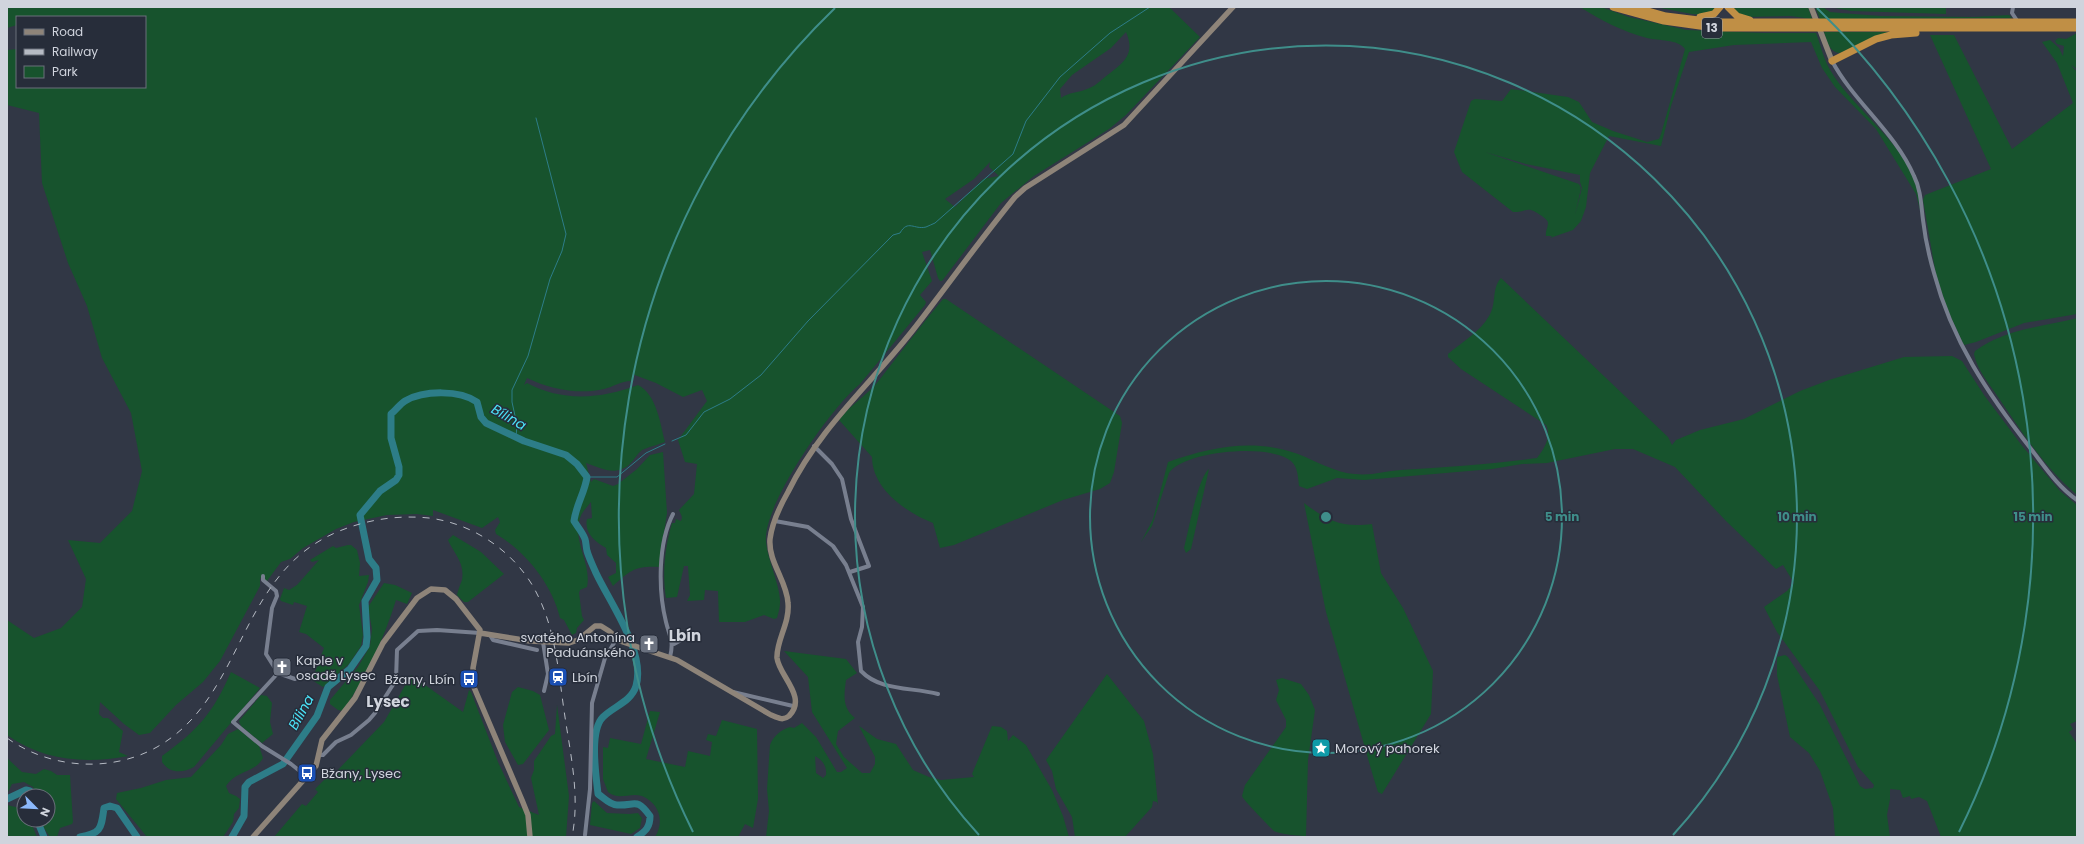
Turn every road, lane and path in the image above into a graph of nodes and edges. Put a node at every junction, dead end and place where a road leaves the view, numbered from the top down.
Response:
1 (1233, 7) edge
2 (1613, 7) edge
3 (1634, 7) edge
4 (1643, 7) edge
5 (1720, 7) edge
6 (1728, 7) edge
7 (1811, 7) edge
8 (2013, 7) edge
9 (2018, 22) junction
10 (2077, 22) edge
11 (1808, 23) junction
12 (2077, 28) edge
13 (1946, 29) junction
14 (1832, 61) junction
15 (814, 446) junction
16 (2077, 500) edge
17 (673, 514) dead end
18 (775, 521) junction
19 (850, 572) junction
20 (263, 576) dead end
21 (480, 633) junction
22 (694, 633) dead end
23 (490, 635) junction
24 (617, 638) junction
25 (542, 642) junction
26 (674, 644) junction
27 (537, 650) dead end
28 (670, 657) junction
29 (278, 672) junction
30 (295, 679) dead end
31 (544, 691) dead end
32 (731, 692) junction
33 (938, 694) dead end
34 (793, 706) junction
35 (320, 755) junction
36 (306, 776) junction
37 (585, 835) dead end
38 (253, 837) edge
39 (530, 837) edge

1 - 15 street
2 - 13 highway, 13
3 - 11 highway, 13
4 - 5 highway
6 - 11 highway
7 - 14 street
8 - 9 street
9 - 10 highway, 13
9 - 11 highway, 13
12 - 13 highway, 13
13 - 14 highway
14 - 16 street
15 - 18 street
15 - 19 street
17 - 26 street
18 - 19 street
18 - 34 street
19 - 33 street
20 - 29 street
21 - 23 street
21 - 35 street
21 - 35 street
21 - 39 street
22 - 26 street
23 - 25 street
23 - 27 street
24 - 25 street
24 - 28 street
24 - 37 street
25 - 31 street
26 - 28 street
28 - 32 street
29 - 30 street
29 - 36 street
32 - 34 street
32 - 34 street
35 - 36 street
36 - 38 street

